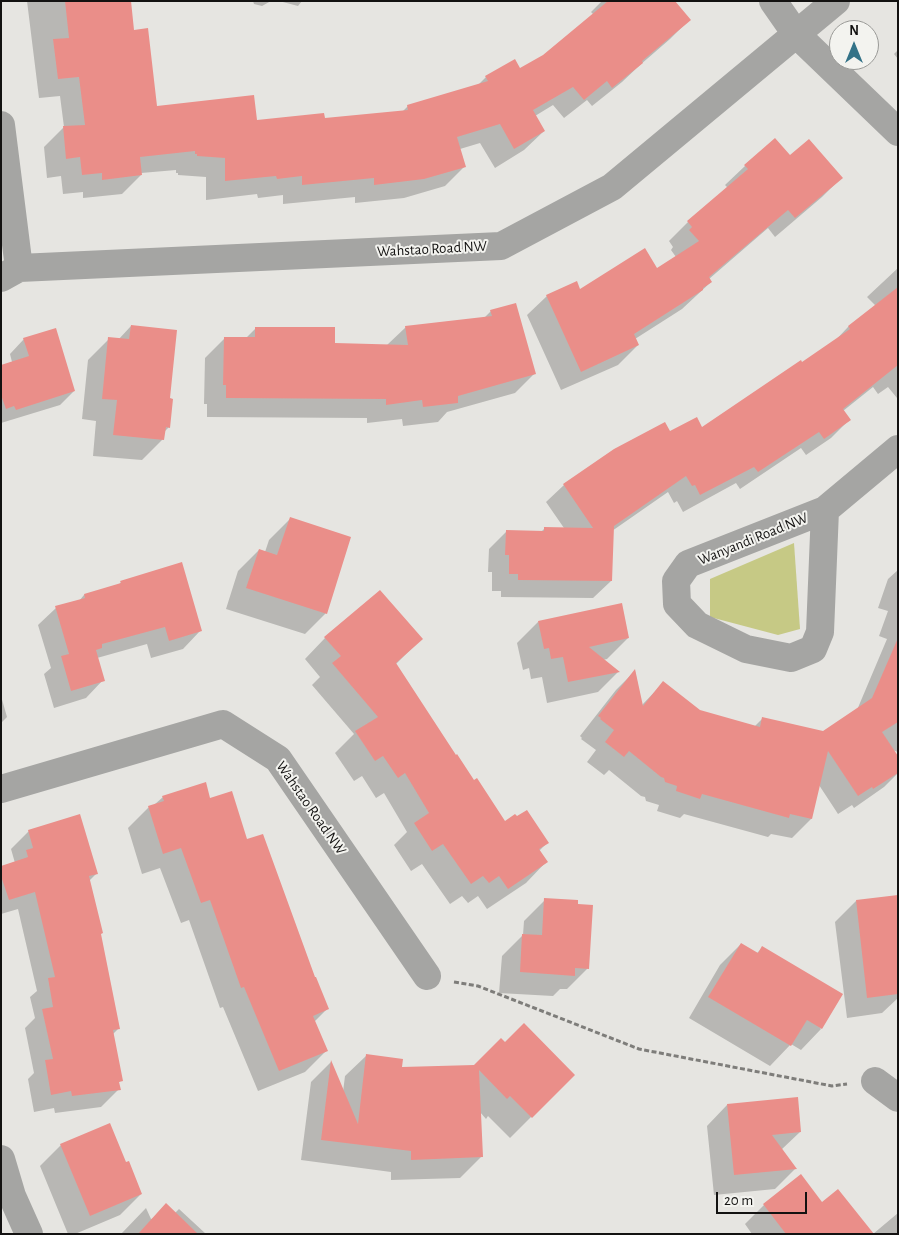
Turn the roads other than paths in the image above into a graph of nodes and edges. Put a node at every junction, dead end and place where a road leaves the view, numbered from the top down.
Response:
1 (773, 1) edge
2 (836, 1) edge
3 (796, 34) junction
4 (1, 125) edge
5 (898, 132) edge
6 (10, 273) edge
7 (898, 449) edge
8 (826, 510) junction
9 (1, 789) edge
10 (427, 976) road end
11 (875, 1080) road end
12 (898, 1098) edge
13 (1, 1159) edge
14 (7, 1198) edge
15 (30, 1234) edge

1 - 3 street
2 - 3 street, Wahstao Road NW
3 - 5 street
3 - 6 street, Wahstao Road NW
4 - 6 street
7 - 8 street, Wanyandi Road NW
8 - 8 street, Wanyandi Road NW
9 - 10 street, Wahstao Road NW
11 - 12 street
13 - 14 street
14 - 15 street

